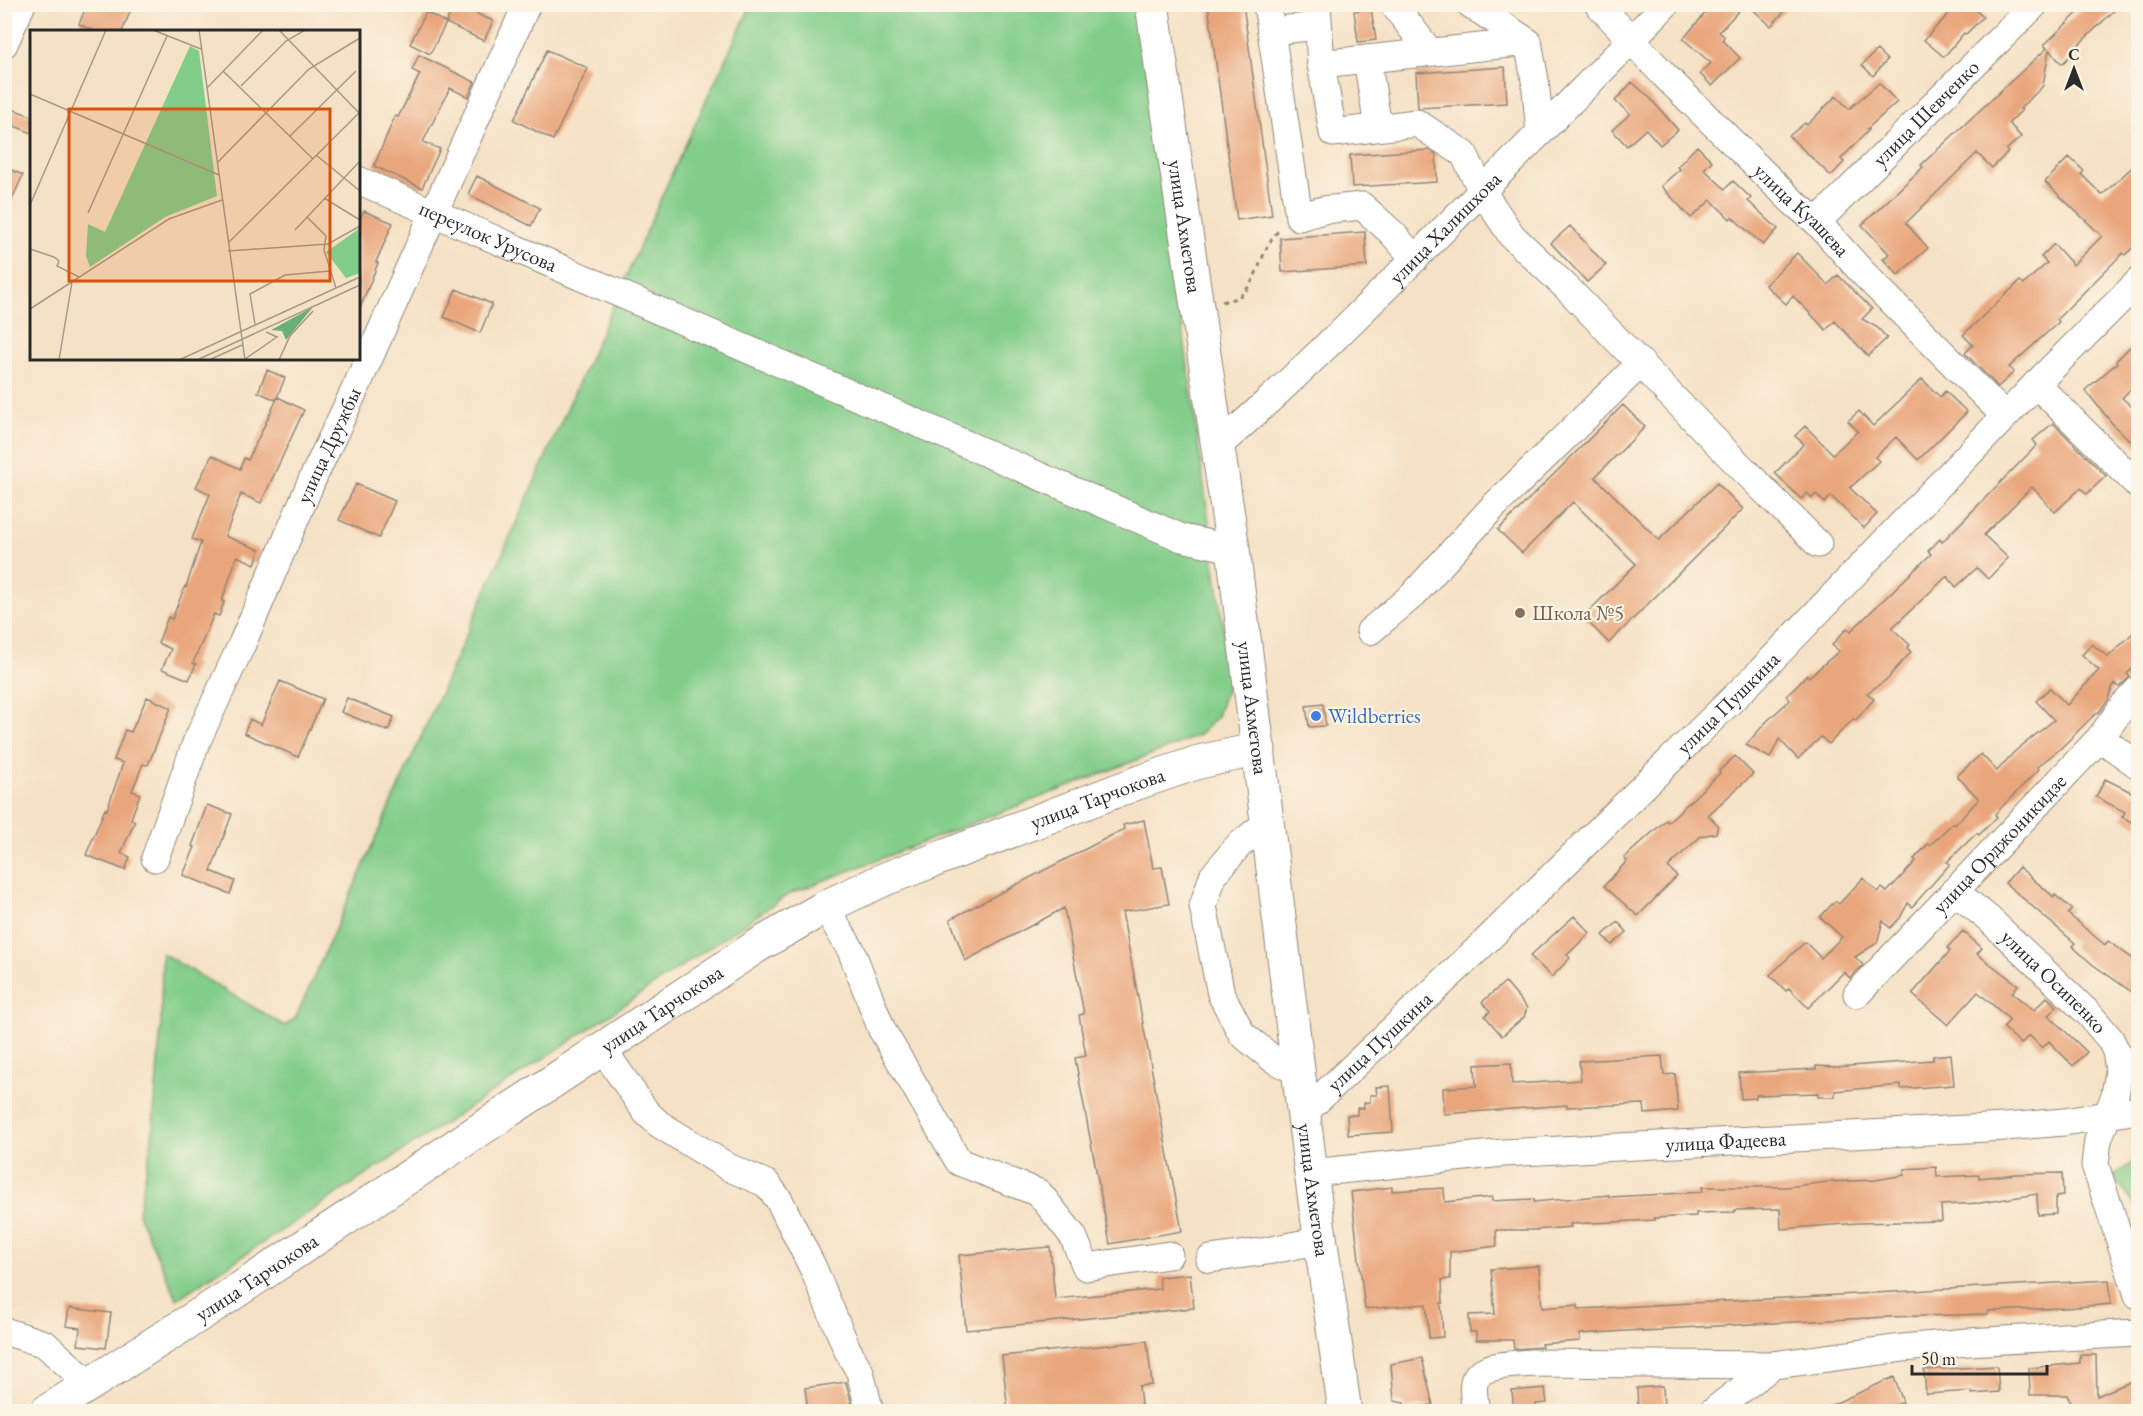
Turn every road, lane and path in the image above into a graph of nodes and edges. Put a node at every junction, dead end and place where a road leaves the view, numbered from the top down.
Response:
1 (527, 4) edge
2 (1152, 4) edge
3 (1267, 4) edge
4 (1393, 4) edge
5 (1470, 4) edge
6 (1598, 4) edge
7 (1666, 4) edge
8 (2035, 4) edge
9 (1317, 16) edge
10 (1271, 31) junction
11 (1632, 39) junction
12 (1528, 42) junction
13 (1430, 52) junction
14 (1367, 59) junction
15 (1322, 64) junction
16 (1378, 127) junction
17 (1540, 133) junction
18 (360, 181) edge
19 (1482, 191) junction
20 (434, 213) junction
21 (1299, 217) junction
22 (1817, 222) junction
23 (1415, 259) junction
24 (2139, 282) edge
25 (1197, 308) junction
26 (1641, 363) junction
27 (2036, 384) junction
28 (2005, 416) junction
29 (1218, 446) junction
30 (2139, 485) edge
31 (1818, 544) dead end
32 (1233, 549) junction
33 (1370, 631) dead end
34 (2139, 690) edge
35 (2100, 738) junction
36 (1259, 749) junction
37 (2139, 765) edge
38 (1268, 822) junction
39 (155, 858) dead end
40 (1954, 891) junction
41 (825, 907) junction
42 (1857, 994) dead end
43 (602, 1048) junction
44 (1300, 1073) junction
45 (2139, 1110) edge
46 (1304, 1113) junction
47 (2109, 1115) junction
48 (1311, 1173) junction
49 (1322, 1240) junction
50 (1169, 1255) dead end
51 (1210, 1259) dead end
52 (2139, 1295) edge
53 (4, 1331) edge
54 (2139, 1333) edge
55 (1773, 1365) junction
56 (88, 1383) junction
57 (46, 1412) edge
58 (870, 1412) edge
59 (1345, 1412) edge
60 (1476, 1412) edge
61 (1712, 1412) edge

1 - 20 street, улица Дружбы
2 - 25 main road, улица Ахметова
3 - 10 street
4 - 13 street
5 - 12 street
6 - 11 street, улица Куашева
7 - 11 street, улица Халишхова
8 - 22 street, улица Шевченко
9 - 10 street
9 - 15 street
10 - 21 street
11 - 17 street, улица Халишхова
11 - 22 street, улица Куашева
12 - 13 street
12 - 17 street
13 - 14 street
14 - 15 street
14 - 16 street
15 - 16 street
16 - 19 street
17 - 19 street, улица Халишхова
18 - 20 street, переулок Урусова
19 - 23 street, улица Халишхова
19 - 26 street
20 - 32 street, переулок Урусова
20 - 39 street, улица Дружбы
21 - 23 street
21 - 25 path
22 - 28 street, улица Куашева
23 - 29 street, улица Халишхова
24 - 27 street, улица Пушкина
25 - 29 main road, улица Ахметова
26 - 31 street
26 - 33 street
27 - 28 street, улица Пушкина
27 - 30 street
28 - 46 street, улица Пушкина
29 - 32 main road, улица Ахметова
32 - 36 main road, улица Ахметова
34 - 35 street, улица Орджоникидзе
35 - 37 street
35 - 40 street, улица Орджоникидзе
36 - 38 main road, улица Ахметова
36 - 41 main road, улица Тарчокова
38 - 44 main road, улица Ахметова
38 - 44 street
40 - 42 street, улица Орджоникидзе
40 - 47 street, улица Осипенко
41 - 43 main road, улица Тарчокова
41 - 50 street
43 - 56 main road, улица Тарчокова
43 - 58 street
44 - 46 main road, улица Ахметова
45 - 47 street, улица Фадеева
46 - 48 main road, улица Ахметова
47 - 48 street, улица Фадеева
47 - 52 street, улица Осипенко
48 - 49 main road, улица Ахметова
49 - 51 street
49 - 59 main road, улица Ахметова
53 - 56 street
54 - 55 street
55 - 60 street
55 - 61 street
56 - 57 main road, улица Тарчокова

